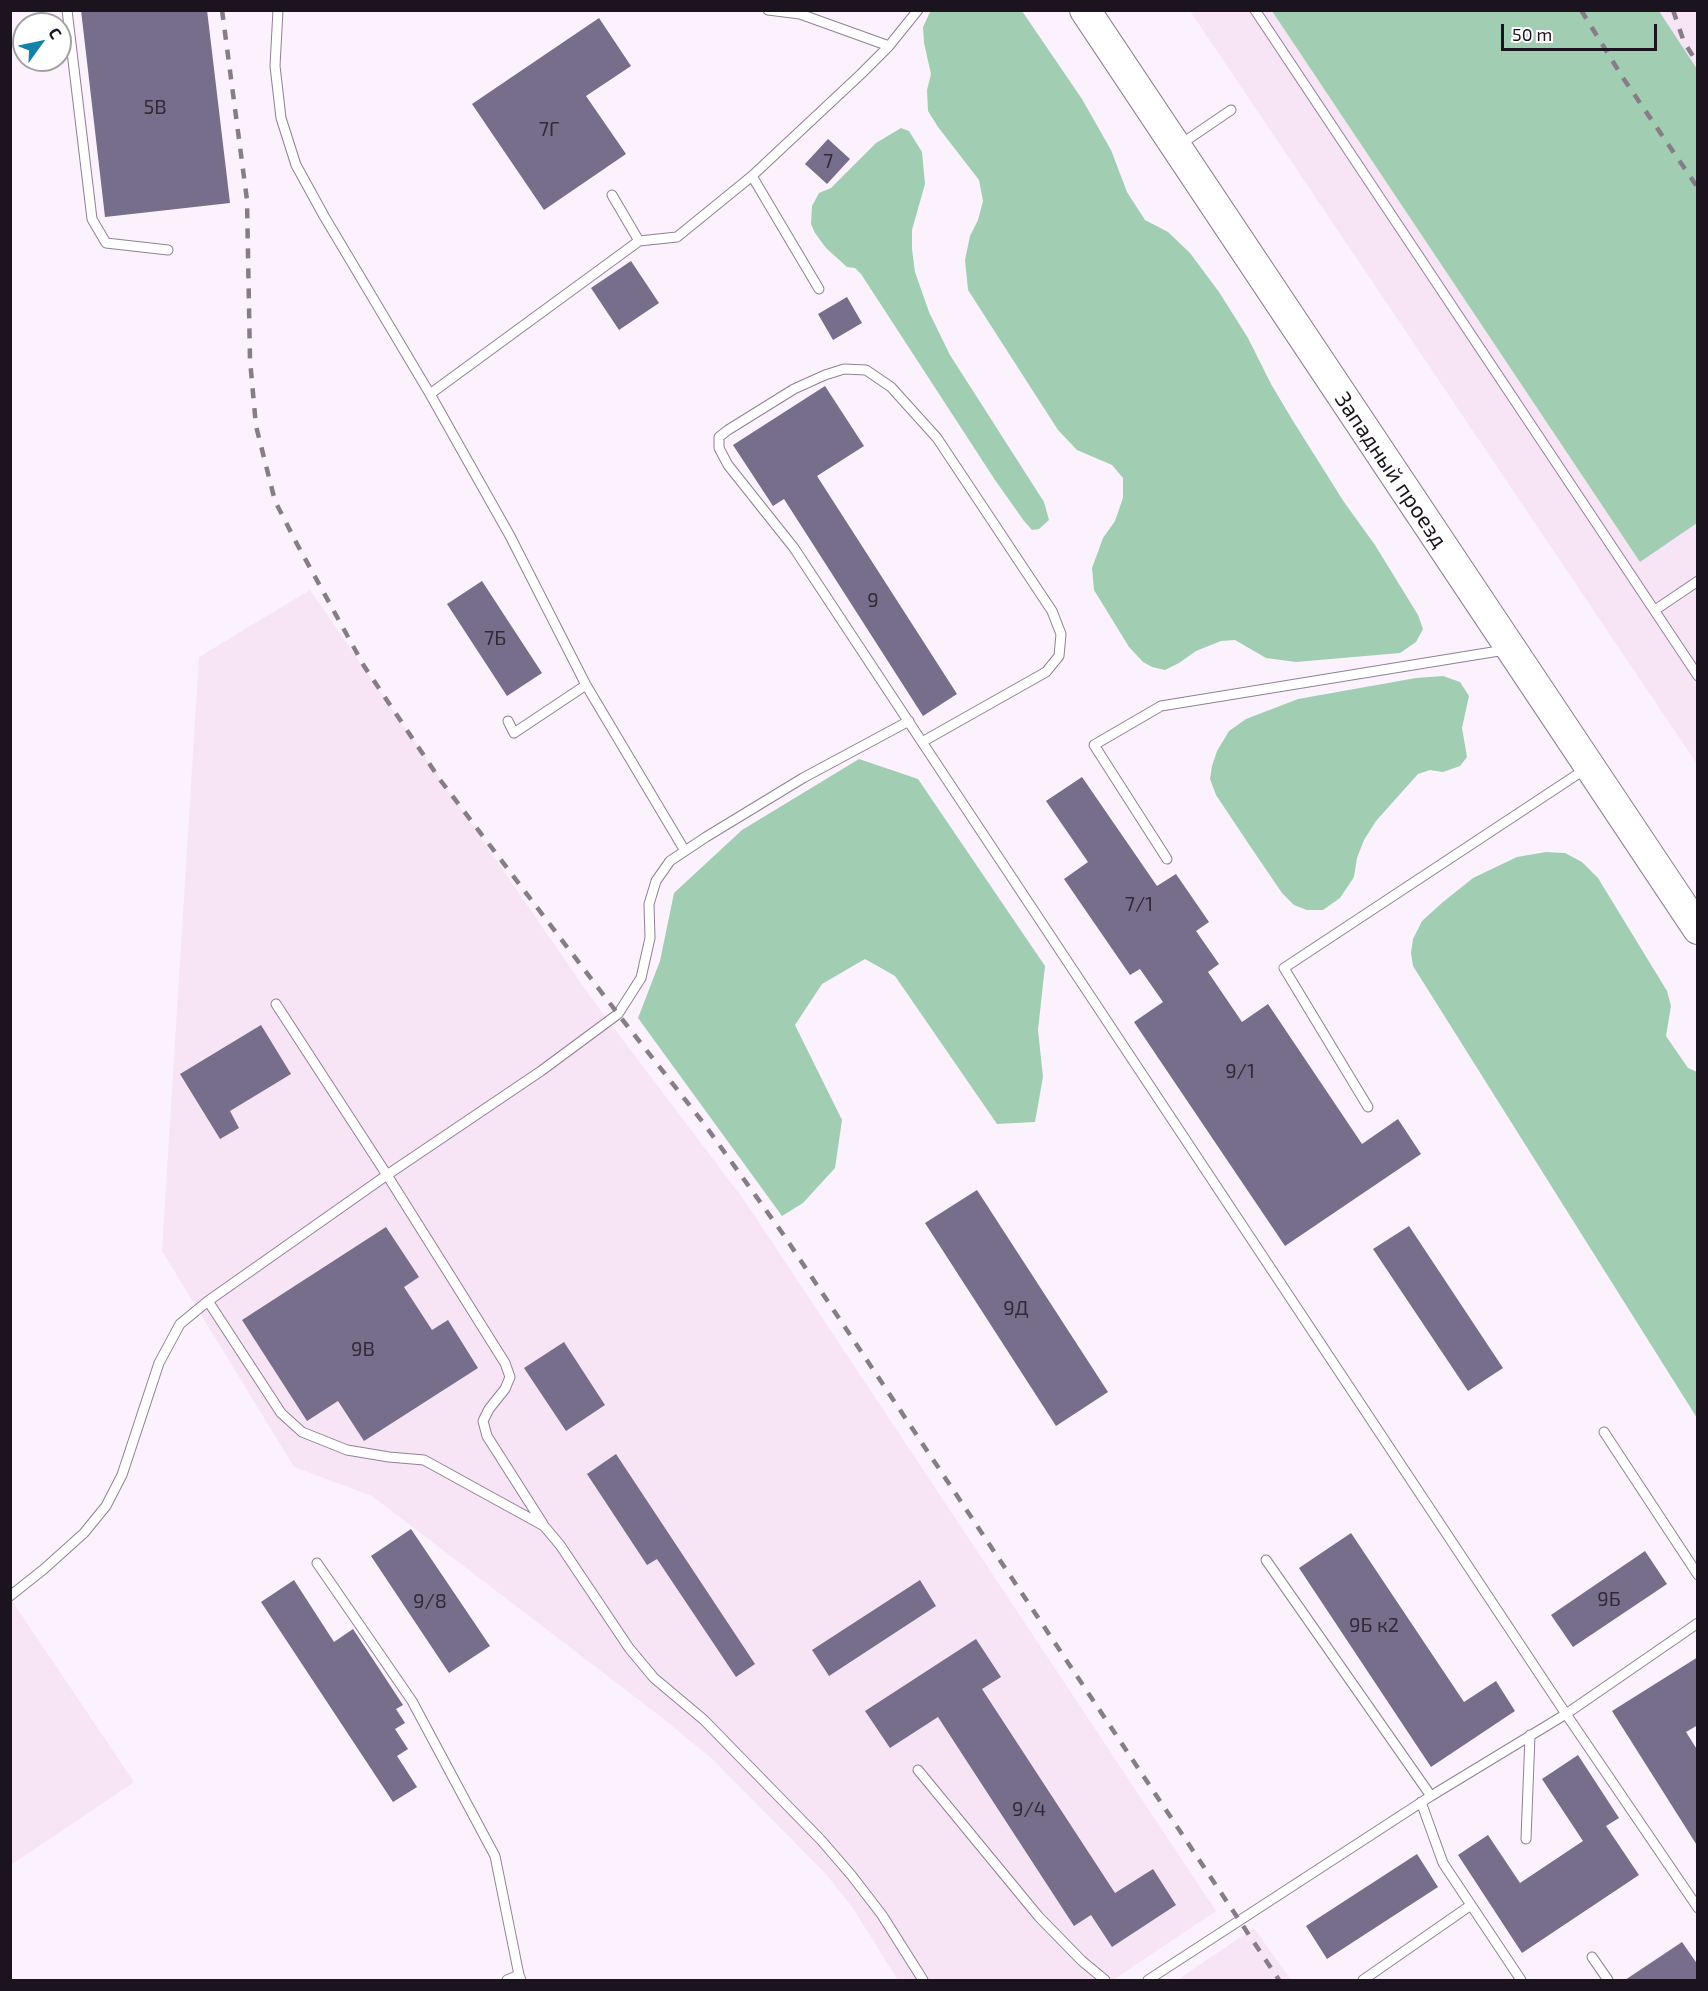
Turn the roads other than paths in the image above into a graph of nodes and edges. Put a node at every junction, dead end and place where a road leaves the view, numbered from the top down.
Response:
1 (67, 10) edge
2 (278, 10) edge
3 (768, 10) edge
4 (918, 10) edge
5 (1085, 10) edge
6 (1255, 10) edge
7 (889, 46) junction
8 (1231, 110) dead end
9 (1176, 148) junction
10 (752, 176) junction
11 (612, 195) dead end
12 (639, 241) junction
13 (168, 250) dead end
14 (819, 289) dead end
15 (430, 394) junction
16 (1698, 581) edge
17 (1654, 610) junction
18 (1510, 649) junction
19 (1698, 676) edge
20 (586, 685) junction
21 (508, 721) dead end
22 (909, 721) junction
23 (922, 742) junction
24 (1589, 767) junction
25 (685, 851) junction
26 (1167, 859) dead end
27 (1698, 929) edge
28 (276, 1004) dead end
29 (1368, 1107) dead end
30 (387, 1175) junction
31 (208, 1301) junction
32 (1604, 1432) dead end
33 (544, 1526) junction
34 (1266, 1560) dead end
35 (317, 1563) dead end
36 (1698, 1575) edge
37 (10, 1596) edge
38 (1698, 1623) edge
39 (1566, 1714) junction
40 (1530, 1735) junction
41 (918, 1770) dead end
42 (1431, 1796) junction
43 (1421, 1802) junction
44 (1526, 1839) dead end
45 (1471, 1905) junction
46 (1698, 1908) edge
47 (1592, 1957) dead end
48 (520, 1978) edge
49 (507, 1980) edge
50 (923, 1980) edge
51 (1105, 1980) edge
52 (1148, 1980) edge
53 (1363, 1980) edge
54 (1521, 1980) edge
55 (1608, 1980) edge

1 - 13 lane
2 - 15 lane
3 - 7 lane
4 - 7 lane
5 - 9 main road, Западный проезд
6 - 17 lane
7 - 10 lane
8 - 9 lane
9 - 18 main road, Западный проезд
10 - 12 lane
10 - 14 lane
11 - 12 lane
12 - 15 lane
15 - 20 lane
16 - 17 lane
17 - 19 lane
18 - 24 main road, Западный проезд
18 - 26 lane
20 - 21 lane
20 - 25 lane
22 - 23 lane
22 - 23 lane
22 - 25 lane
23 - 39 lane
24 - 27 main road, Западный проезд
24 - 29 lane
25 - 30 lane
28 - 30 lane
30 - 31 lane
30 - 33 lane
31 - 33 lane
31 - 37 lane
32 - 36 lane
33 - 50 lane
34 - 42 lane
35 - 48 lane
38 - 39 lane
39 - 40 lane
39 - 46 lane
40 - 42 lane
40 - 44 lane
41 - 51 lane
42 - 43 lane
43 - 45 lane
43 - 52 lane
45 - 53 lane
45 - 54 lane
47 - 55 lane
48 - 49 lane

